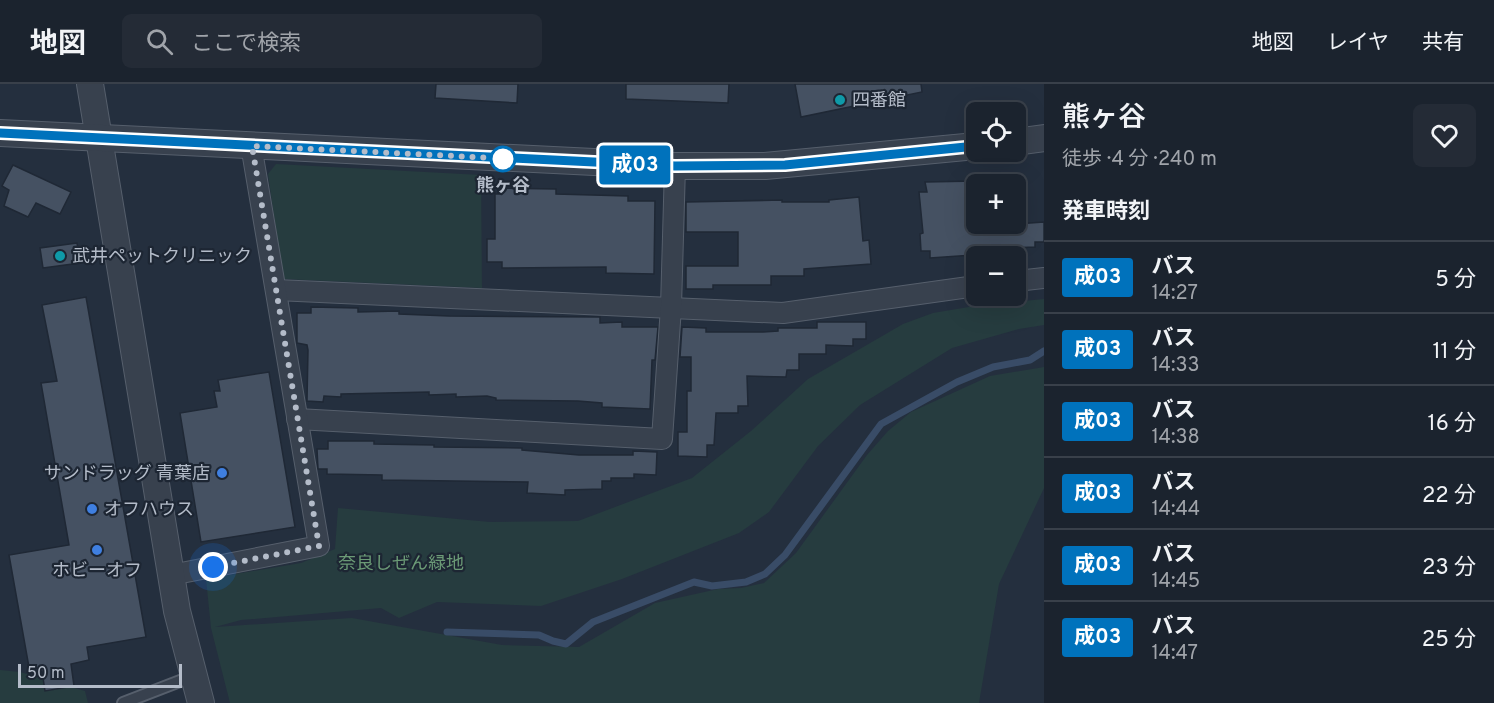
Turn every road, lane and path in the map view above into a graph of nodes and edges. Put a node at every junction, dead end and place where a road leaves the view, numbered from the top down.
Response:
1 (90, 84) edge
2 (0, 134) edge
3 (99, 138) junction
4 (1044, 138) edge
5 (1026, 141) edge
6 (252, 146) junction
7 (966, 147) edge
8 (675, 166) junction
9 (1044, 278) edge
10 (1026, 280) edge
11 (966, 287) edge
12 (276, 290) junction
13 (671, 307) junction
14 (297, 419) junction
15 (171, 575) junction
16 (193, 676) junction
17 (123, 703) edge
18 (201, 703) edge

1 - 3 street
2 - 3 street
3 - 6 street
3 - 15 street
4 - 5 street
6 - 8 street
6 - 12 street
7 - 8 street
8 - 13 street
9 - 10 street
11 - 13 street
12 - 13 street
12 - 14 street
13 - 14 street
14 - 15 street
15 - 16 street
16 - 17 lane
16 - 18 street

